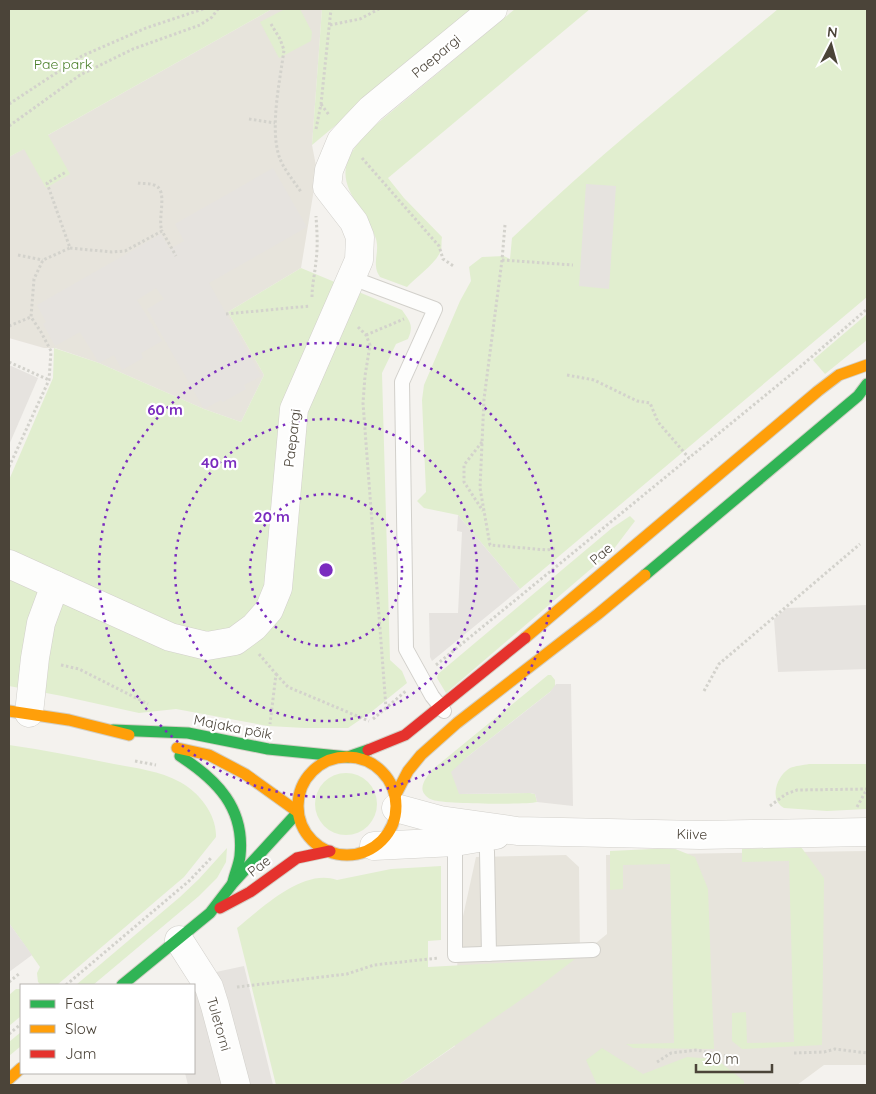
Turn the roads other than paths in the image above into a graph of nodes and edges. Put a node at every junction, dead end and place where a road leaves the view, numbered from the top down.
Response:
1 (493, 9) edge
2 (352, 278) junction
3 (867, 365) edge
4 (839, 375) junction
5 (864, 395) edge
6 (9, 564) edge
7 (55, 585) junction
8 (441, 707) junction
9 (19, 712) edge
10 (457, 724) junction
11 (113, 730) junction
12 (160, 744) junction
13 (348, 757) junction
14 (395, 802) junction
15 (298, 812) junction
16 (517, 831) junction
17 (867, 832) edge
18 (485, 837) junction
19 (455, 842) junction
20 (374, 846) junction
21 (330, 851) junction
22 (233, 883) junction
23 (210, 913) junction
24 (179, 940) junction
25 (593, 950) dead end
26 (489, 954) junction
27 (123, 984) edge
28 (20, 1069) edge
29 (9, 1079) edge
30 (236, 1085) edge

1 - 2 street, Paepargi
2 - 7 street, Paepargi
2 - 8 lane
3 - 4 main road, Pae
4 - 5 street
4 - 8 main road, Pae
5 - 10 main road
6 - 7 street, Paepargi
7 - 9 street
8 - 10 lane
8 - 13 main road, Pae
9 - 11 main road, Majaka põik
10 - 14 main road
11 - 12 main road, Majaka põik
11 - 13 main road, Majaka põik
12 - 15 main road, Majaka põik
12 - 22 main road
13 - 14 main road
13 - 15 main road
14 - 16 street, Kiive
14 - 20 main road
15 - 21 main road
15 - 22 main road, Pae
16 - 17 street, Kiive
16 - 18 street, Kiive
18 - 19 street, Kiive
18 - 26 lane
19 - 20 street, Kiive
19 - 26 lane
20 - 21 main road
21 - 23 main road, Pae
22 - 23 main road, Pae
23 - 24 main road, Pae
24 - 27 main road, Pae
24 - 30 street, Tuletorni
25 - 26 lane
28 - 29 main road

